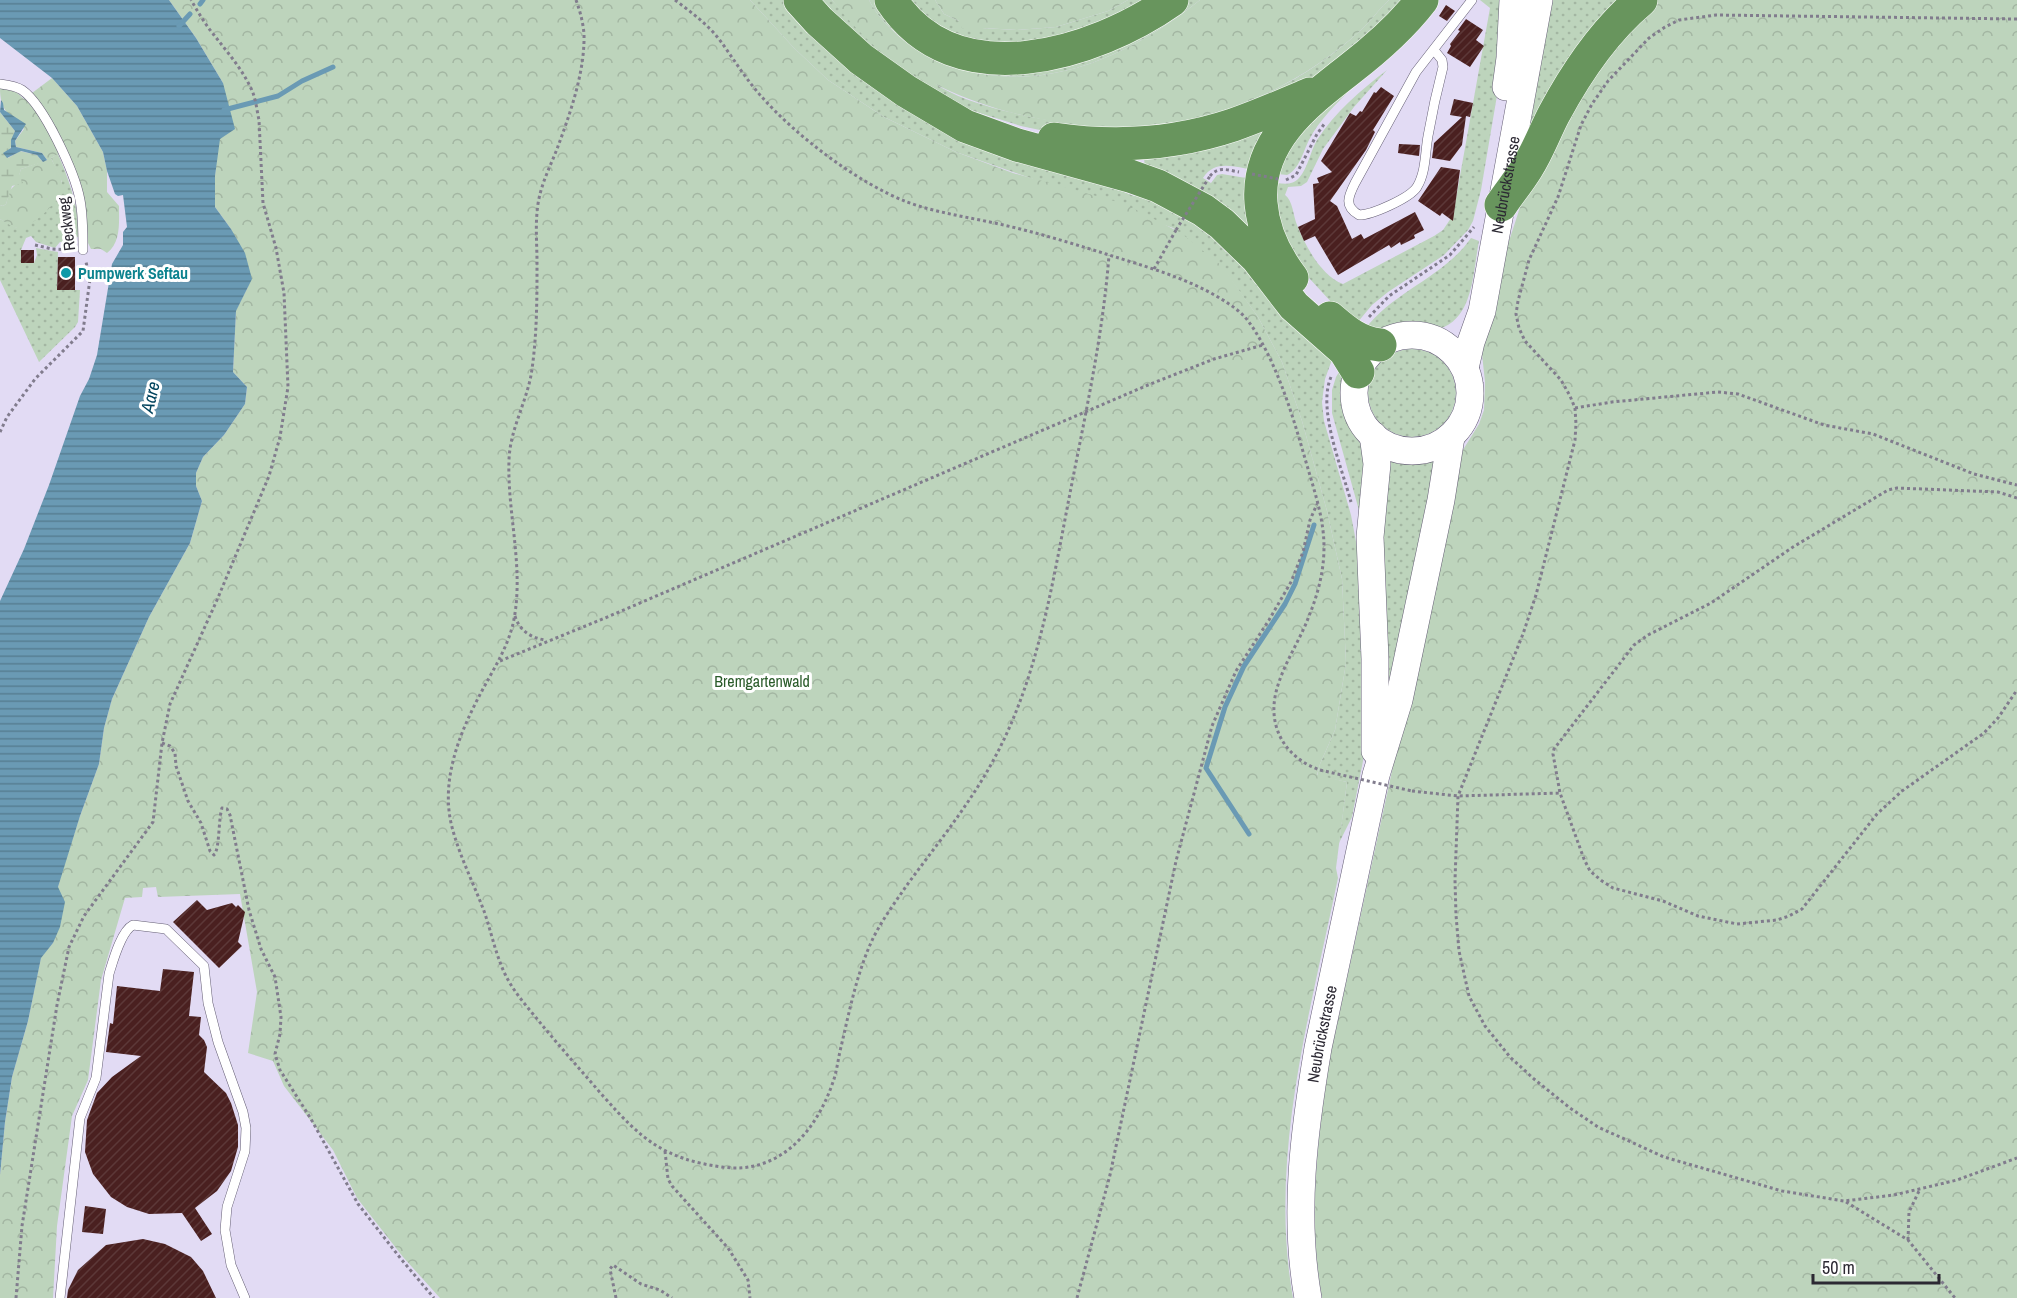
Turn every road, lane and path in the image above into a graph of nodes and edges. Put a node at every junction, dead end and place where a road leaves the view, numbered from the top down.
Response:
1 (191, 0) edge
2 (576, 0) edge
3 (675, 0) edge
4 (800, 0) edge
5 (891, 0) edge
6 (1172, 0) edge
7 (1422, 0) edge
8 (1472, 0) edge
9 (1513, 0) edge
10 (1539, 0) edge
11 (1641, 0) edge
12 (2017, 20) edge
13 (1434, 50) junction
14 (0, 84) edge
15 (1324, 88) junction
16 (929, 104) junction
17 (1278, 179) dead end
18 (1490, 212) junction
19 (35, 245) dead end
20 (83, 250) junction
21 (1109, 255) junction
22 (1154, 269) junction
23 (1374, 332) junction
24 (1437, 340) junction
25 (1263, 345) junction
26 (1346, 372) junction
27 (1473, 373) junction
28 (1575, 408) junction
29 (1086, 413) junction
30 (0, 432) edge
31 (1373, 435) junction
32 (1460, 435) junction
33 (2017, 485) edge
34 (2017, 498) edge
35 (1318, 503) junction
36 (1352, 507) dead end
37 (515, 614) junction
38 (547, 640) junction
39 (499, 662) junction
40 (2017, 690) edge
41 (162, 743) junction
42 (1376, 775) junction
43 (1560, 793) junction
44 (1458, 796) junction
45 (665, 1151) junction
46 (2017, 1158) edge
47 (1920, 1189) junction
48 (1844, 1201) junction
49 (1908, 1240) junction
50 (16, 1298) edge
51 (60, 1298) edge
52 (245, 1298) edge
53 (434, 1298) edge
54 (616, 1298) edge
55 (672, 1298) edge
56 (750, 1298) edge
57 (1077, 1298) edge
58 (1308, 1298) edge
59 (1954, 1298) edge

1 - 41 path
2 - 37 path
3 - 21 path
4 - 16 highway
5 - 6 highway
7 - 15 highway
8 - 13 lane
9 - 24 main road, Neubrückstrasse
10 - 18 main road, Neubrückstrasse
11 - 18 highway
12 - 28 path
13 - 13 lane
14 - 20 lane, Reckweg
15 - 16 highway
15 - 23 highway
16 - 26 highway
17 - 22 path, bridge
18 - 23 path
18 - 27 main road, Neubrückstrasse
19 - 20 path
20 - 30 path, Reckweg
21 - 22 path
21 - 29 path
22 - 25 path
23 - 24 main road
23 - 26 main road
24 - 27 main road
25 - 29 path
25 - 35 path
26 - 31 main road
26 - 36 path
27 - 32 main road
27 - 32 path
28 - 33 path
28 - 44 path
29 - 38 path
29 - 45 path
31 - 32 main road
31 - 42 main road, Neubrückstrasse
32 - 42 main road, Neubrückstrasse
34 - 43 path
35 - 44 path, bridge
35 - 57 path
37 - 38 path
37 - 39 path
38 - 39 path
39 - 45 path
40 - 43 path
41 - 50 path
41 - 53 path
42 - 58 main road, Neubrückstrasse
43 - 44 path
44 - 48 path
45 - 56 path
46 - 47 path
47 - 48 path
47 - 49 path
48 - 49 path
49 - 59 path
51 - 52 lane
54 - 55 path

